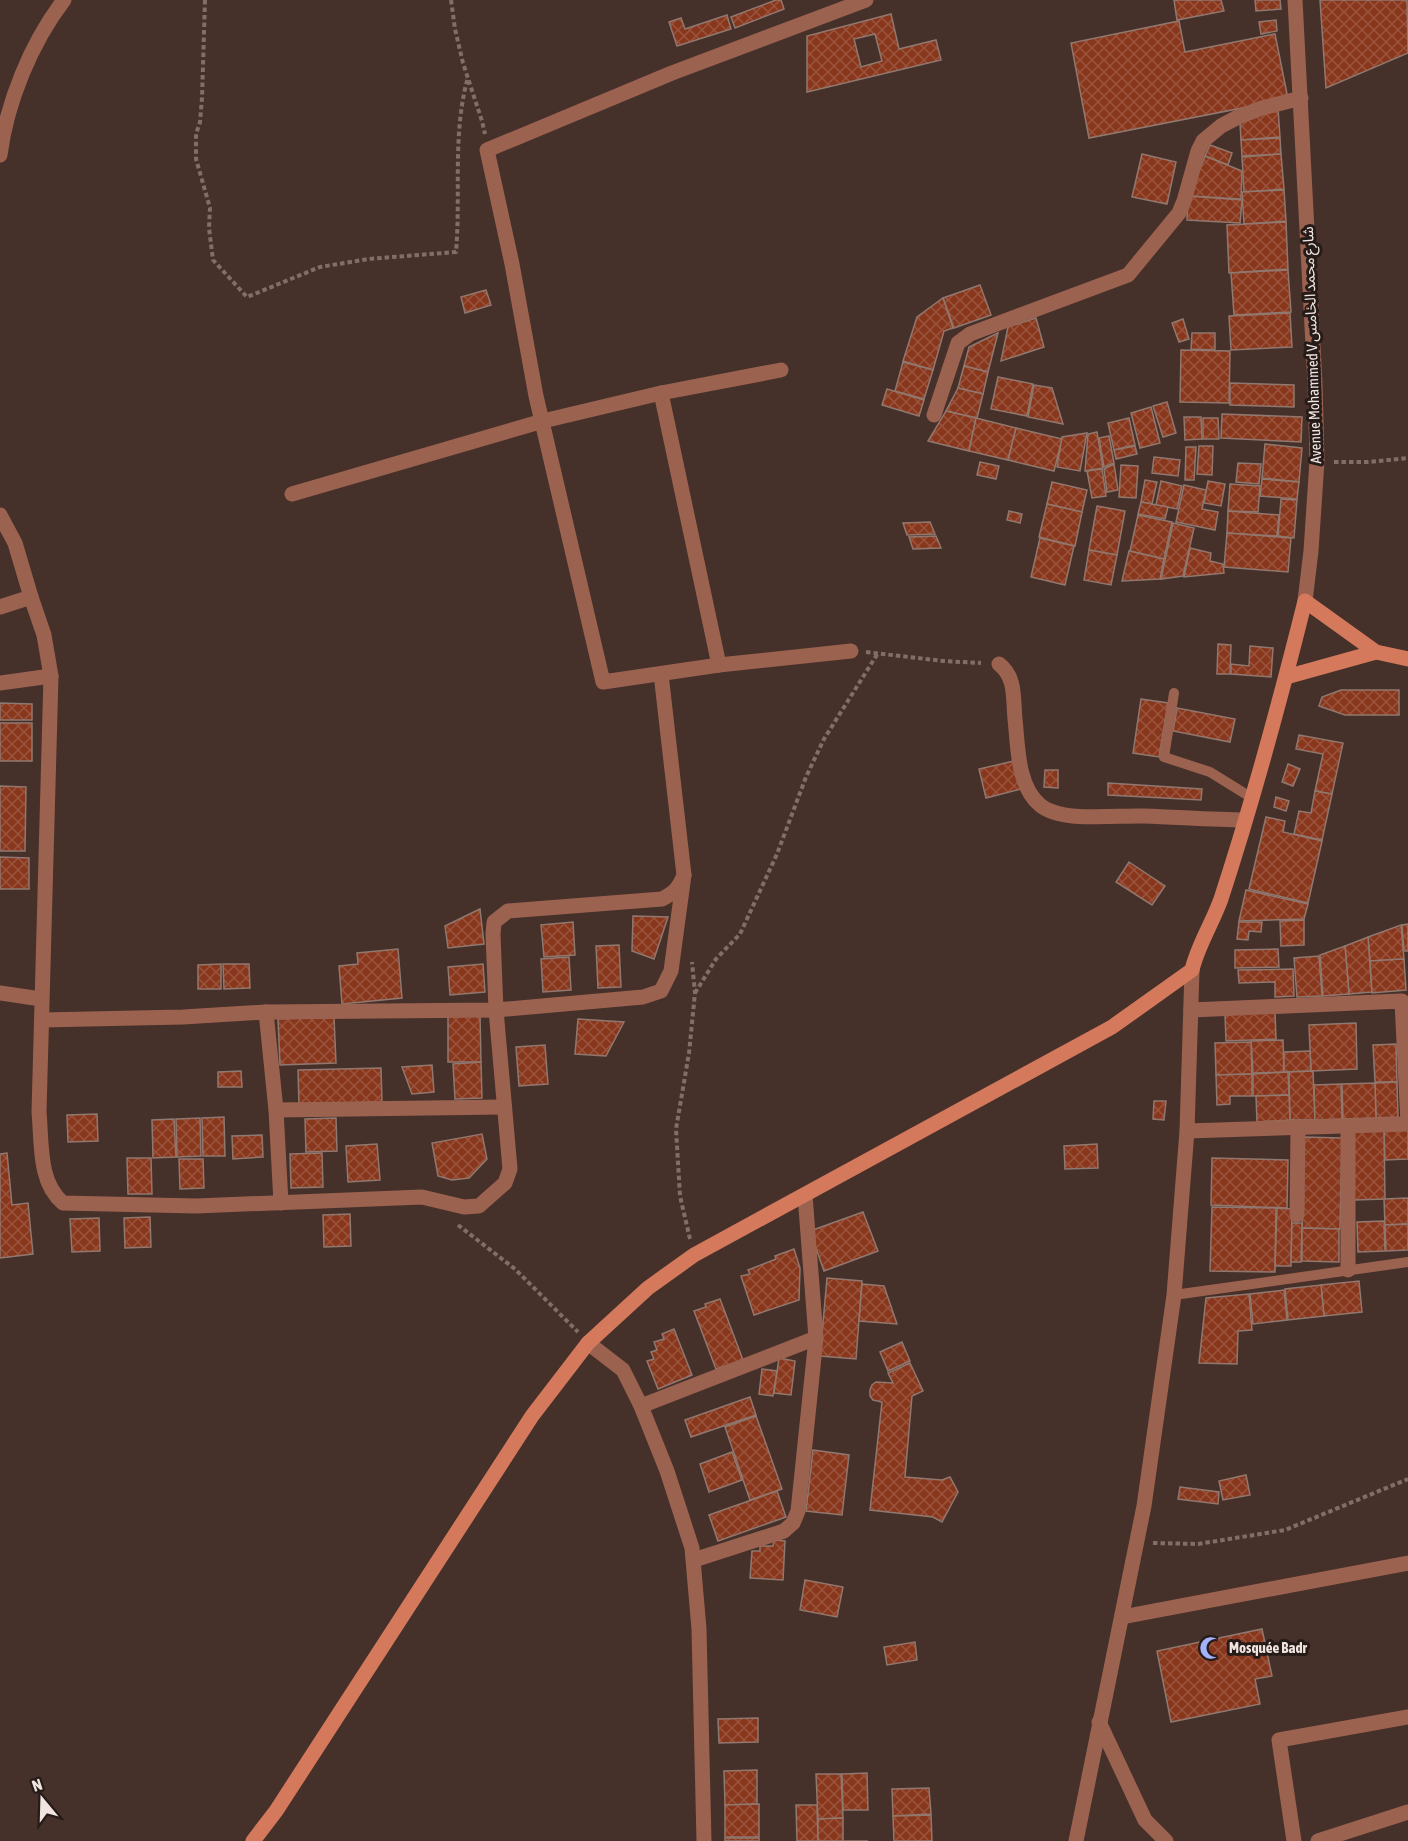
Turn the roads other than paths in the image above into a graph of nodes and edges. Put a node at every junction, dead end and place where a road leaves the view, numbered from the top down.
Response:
1 (64, 0) edge
2 (866, 0) edge
3 (1295, 0) edge
4 (1301, 98) junction
5 (0, 155) edge
6 (781, 370) dead end
7 (661, 393) junction
8 (934, 415) dead end
9 (543, 422) junction
10 (292, 494) dead end
11 (0, 515) edge
12 (31, 597) junction
13 (1305, 601) junction
14 (0, 607) edge
15 (851, 651) road end
16 (1376, 652) junction
17 (1408, 659) edge
18 (999, 664) road end
19 (719, 665) junction
20 (660, 674) junction
21 (51, 676) junction
22 (1286, 677) junction
23 (0, 683) edge
24 (1174, 693) dead end
25 (1252, 798) junction
26 (1245, 820) junction
27 (684, 875) junction
28 (1192, 970) junction
29 (0, 993) edge
30 (42, 999) junction
31 (1405, 1000) edge
32 (496, 1010) junction
33 (1191, 1010) junction
34 (266, 1012) junction
35 (42, 1020) junction
36 (503, 1107) junction
37 (276, 1110) junction
38 (1408, 1124) edge
39 (1348, 1126) junction
40 (1298, 1129) junction
41 (1187, 1131) junction
42 (805, 1195) junction
43 (281, 1203) junction
44 (1297, 1215) dead end
45 (1408, 1262) edge
46 (1348, 1270) junction
47 (1174, 1295) junction
48 (816, 1338) junction
49 (588, 1343) junction
50 (641, 1406) junction
51 (694, 1560) junction
52 (1408, 1563) edge
53 (1122, 1617) junction
54 (1408, 1716) edge
55 (1099, 1722) junction
56 (1408, 1812) edge
57 (253, 1841) edge
58 (704, 1841) edge
59 (1076, 1841) edge
60 (1166, 1841) edge
61 (1294, 1841) edge
62 (1318, 1841) edge

1 - 5 street
2 - 9 street
3 - 4 street, Avenue Mohammed V شارع محمد الخامس
4 - 8 street
4 - 13 street, Avenue Mohammed V شارع محمد الخامس
6 - 7 street
7 - 9 street
7 - 19 street
9 - 10 street
9 - 20 street
11 - 12 street
12 - 14 street
12 - 21 street
13 - 16 main road
13 - 22 main road
15 - 19 street
16 - 17 main road
16 - 22 main road
18 - 26 street
19 - 20 street
20 - 27 street
21 - 23 street
21 - 30 street
22 - 25 main road
24 - 25 lane
25 - 26 main road
26 - 28 main road
27 - 32 street
27 - 32 street
28 - 33 street
28 - 42 main road
29 - 30 street
30 - 35 street
31 - 33 street
31 - 38 street
32 - 34 street
32 - 36 street
33 - 41 street
34 - 35 street
34 - 37 street
35 - 43 street
36 - 37 street
36 - 43 street
37 - 43 street
38 - 39 street
39 - 40 street
39 - 46 street
40 - 41 street
40 - 44 street
41 - 47 street
42 - 48 street
42 - 49 main road
45 - 46 lane
46 - 47 lane
47 - 53 street
48 - 50 street
48 - 51 street
49 - 50 street
49 - 57 main road
50 - 51 street
51 - 58 street
52 - 53 street
53 - 55 street
54 - 61 street
55 - 59 street
55 - 60 street
56 - 62 street

